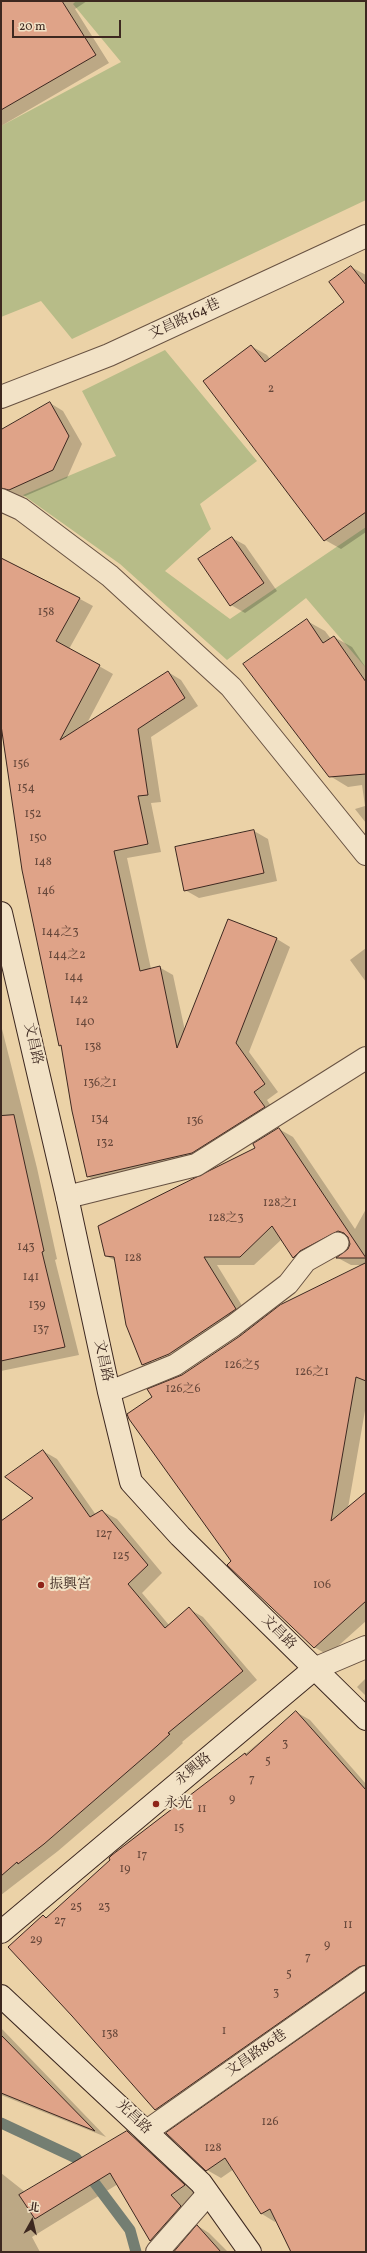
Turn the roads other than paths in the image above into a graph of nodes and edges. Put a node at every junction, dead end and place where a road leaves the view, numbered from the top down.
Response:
1 (366, 236) edge
2 (1, 397) edge
3 (1, 500) edge
4 (366, 854) edge
5 (1, 913) edge
6 (366, 1058) edge
7 (67, 1197) junction
8 (338, 1243) dead end
9 (109, 1392) junction
10 (366, 1647) edge
11 (314, 1669) junction
12 (366, 1719) edge
13 (1, 1932) edge
14 (366, 1977) edge
15 (1, 1996) edge
16 (147, 2131) junction
17 (208, 2194) junction
18 (157, 2252) edge
19 (250, 2252) edge

1 - 2 street, 文昌路164巷
3 - 4 street
5 - 7 street, 文昌路
6 - 7 street
7 - 9 street, 文昌路
8 - 9 lane
9 - 11 street, 文昌路
10 - 11 street, 永興路
11 - 12 street, 文昌路
11 - 13 street, 永興路
14 - 16 street, 文昌路86巷
15 - 16 street, 光昌路
16 - 17 street, 光昌路
17 - 18 street
17 - 19 street, 光昌路

